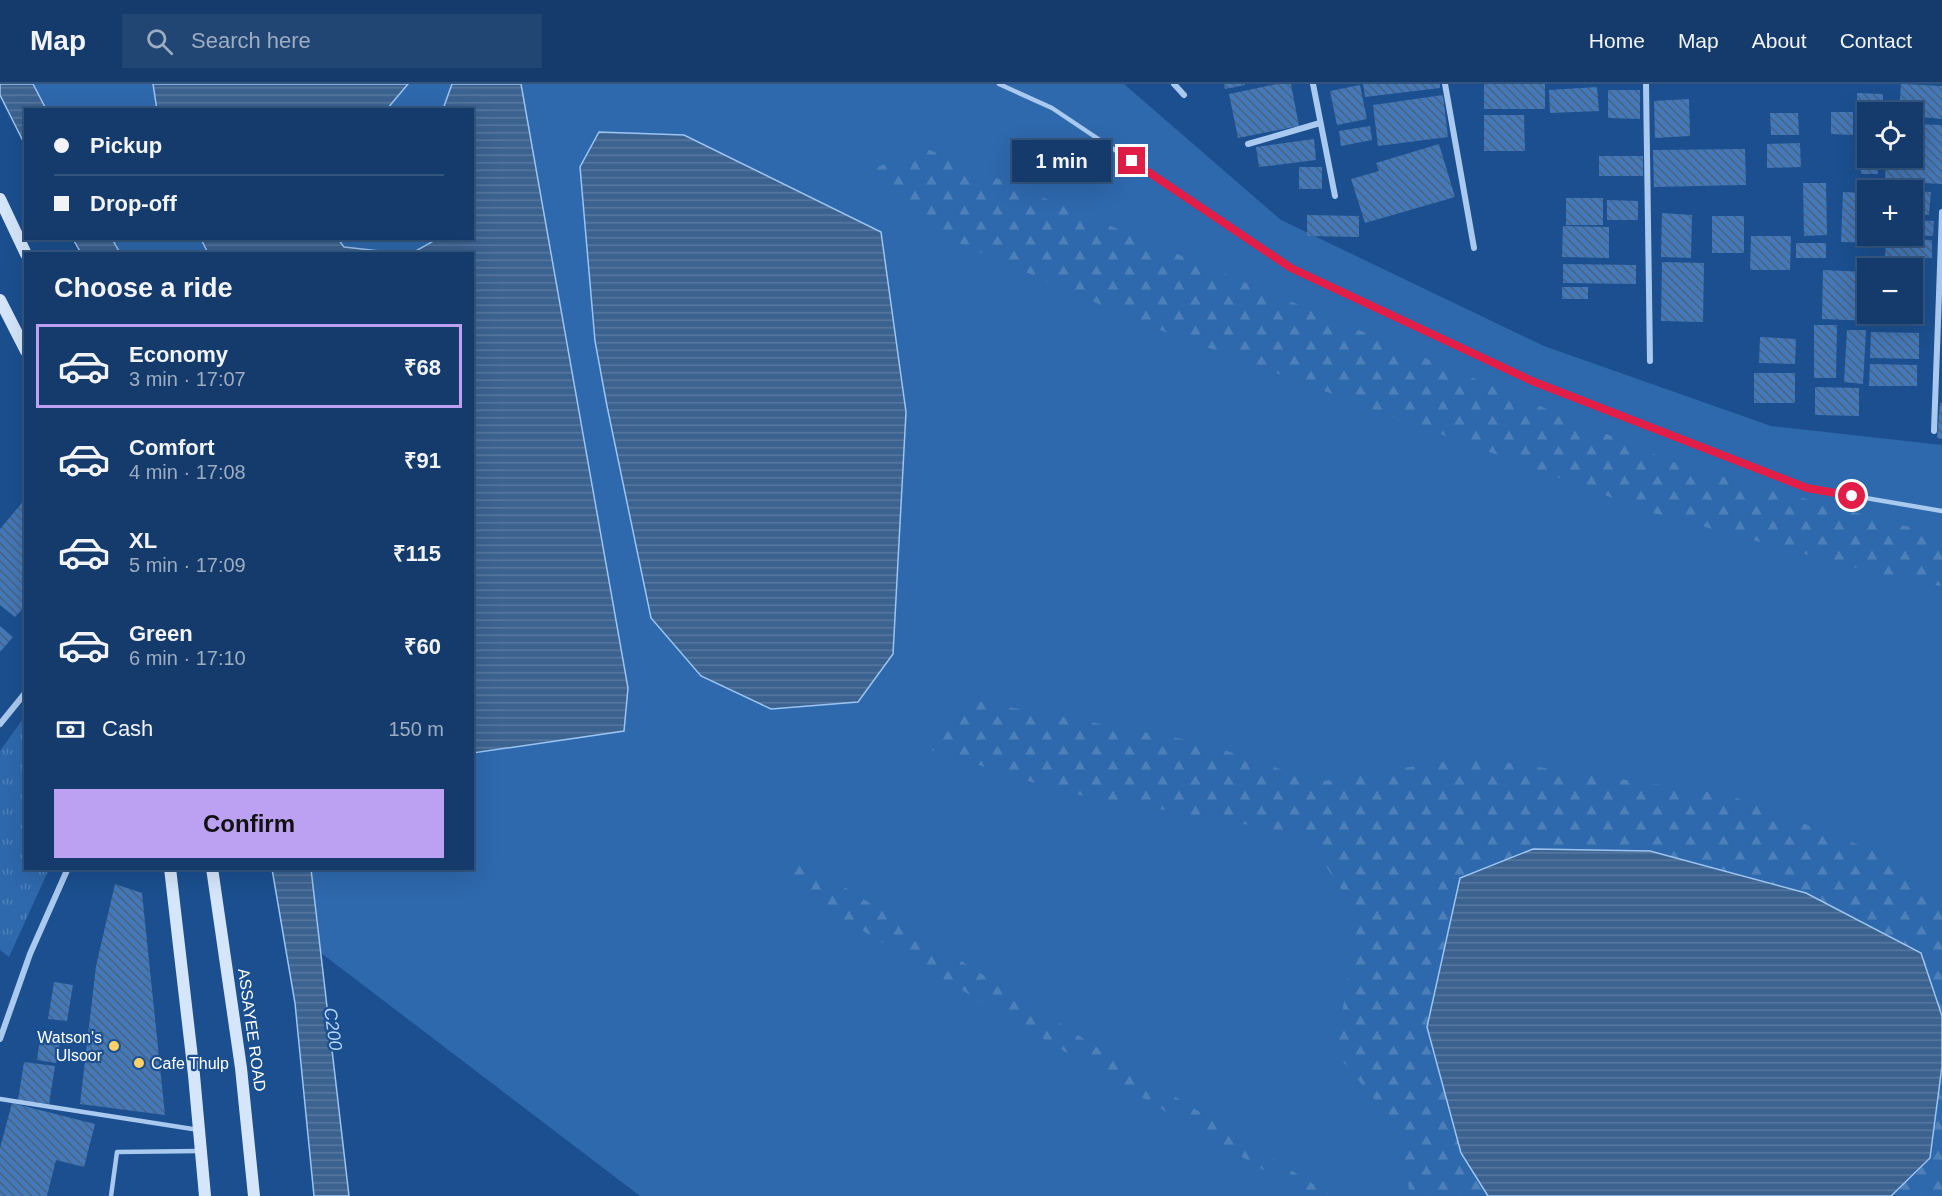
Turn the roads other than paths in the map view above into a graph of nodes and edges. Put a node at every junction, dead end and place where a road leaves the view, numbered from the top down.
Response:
1 (999, 84) edge
2 (1174, 84) edge
3 (1313, 84) edge
4 (1445, 84) edge
5 (1646, 84) edge
6 (1184, 95) dead end
7 (1320, 123) junction
8 (1248, 144) dead end
9 (1335, 196) dead end
10 (0, 199) edge
11 (1942, 212) edge
12 (1474, 248) dead end
13 (25, 252) edge
14 (0, 300) edge
15 (24, 347) edge
16 (1650, 361) dead end
17 (1934, 431) dead end
18 (1942, 511) edge
19 (24, 694) edge
20 (0, 724) edge
21 (67, 870) edge
22 (170, 870) edge
23 (212, 870) edge
24 (0, 1040) edge
25 (0, 1099) edge
26 (199, 1130) junction
27 (201, 1151) junction
28 (111, 1196) edge
29 (205, 1196) edge
30 (254, 1196) edge

1 - 18 lane
2 - 6 street
3 - 7 street
4 - 12 street
5 - 16 street
7 - 8 street
7 - 9 street
10 - 13 main road
11 - 17 street
14 - 15 main road
19 - 20 street
21 - 24 street
22 - 26 main road
23 - 30 main road, ASSAYEE ROAD
25 - 26 lane
26 - 27 main road
27 - 28 lane
27 - 29 main road

